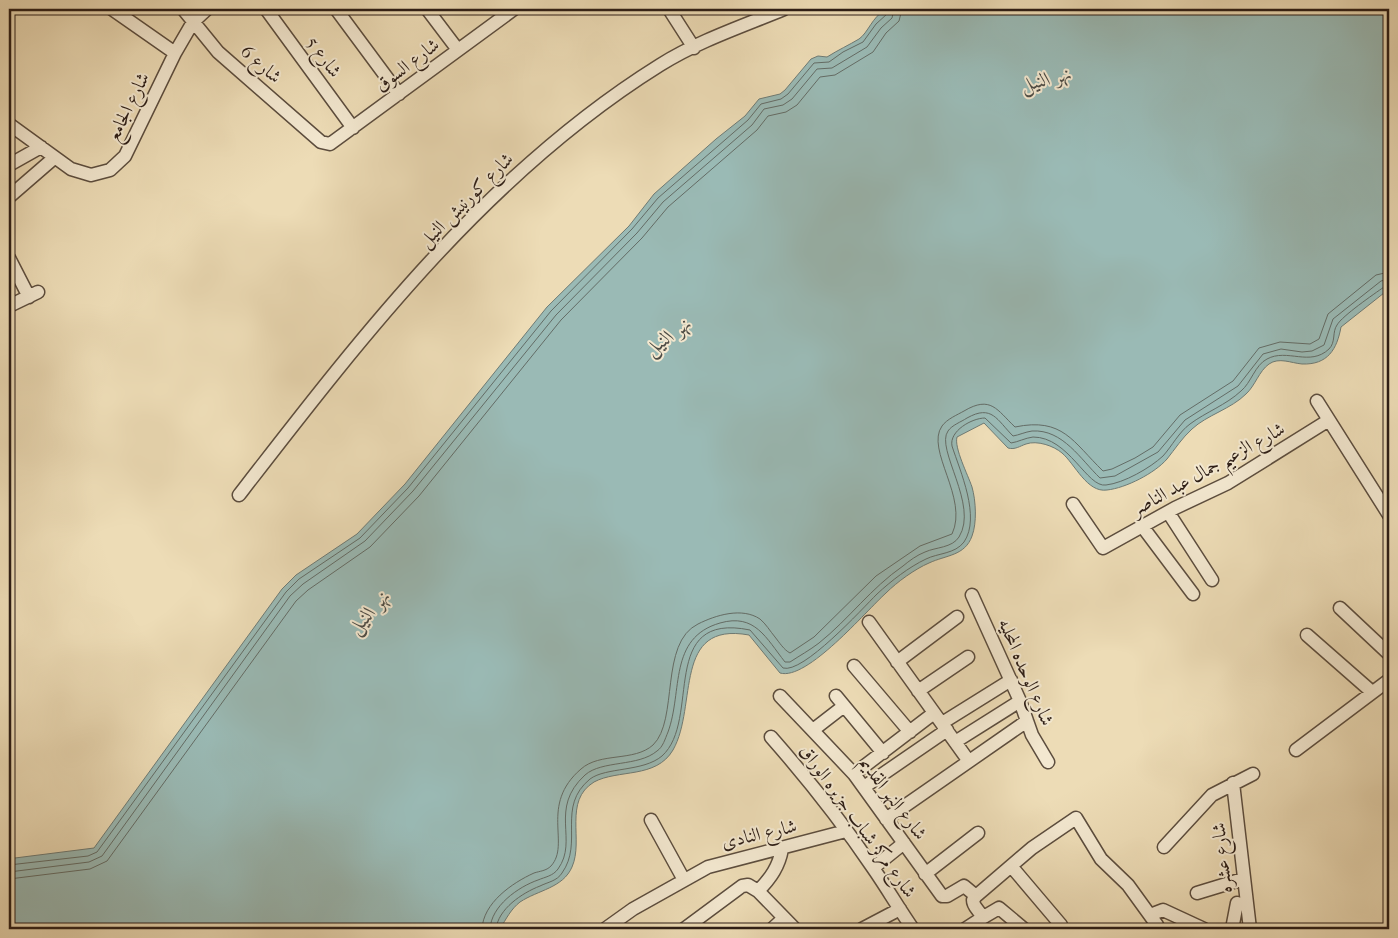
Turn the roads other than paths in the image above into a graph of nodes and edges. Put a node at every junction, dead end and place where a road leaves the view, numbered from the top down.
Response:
1 (112, 9) edge
2 (183, 9) edge
3 (207, 9) edge
4 (266, 9) edge
5 (336, 9) edge
6 (427, 9) edge
7 (514, 9) edge
8 (669, 9) edge
9 (784, 9) edge
10 (193, 22) junction
11 (694, 48) junction
12 (458, 50) junction
13 (175, 53) junction
14 (399, 94) junction
15 (353, 128) junction
16 (12, 129) edge
17 (321, 142) joint
18 (41, 148) junction
19 (54, 158) junction
20 (9, 165) edge
21 (9, 197) edge
22 (10, 266) edge
23 (9, 306) edge
24 (1316, 401) dead end
25 (1329, 420) junction
26 (239, 495) dead end
27 (1073, 504) dead end
28 (1168, 512) junction
29 (1389, 515) edge
30 (1142, 526) junction
31 (1212, 580) dead end
32 (1193, 594) dead end
33 (972, 596) dead end
34 (1340, 608) dead end
35 (957, 617) dead end
36 (869, 622) dead end
37 (1307, 635) dead end
38 (1389, 654) edge
39 (968, 658) dead end
40 (897, 662) junction
41 (854, 666) dead end
42 (1011, 680) junction
43 (1389, 680) edge
44 (918, 691) junction
45 (1372, 692) junction
46 (780, 696) dead end
47 (1020, 701) junction
48 (1027, 721) junction
49 (941, 722) junction
50 (813, 730) junction
51 (910, 732) junction
52 (771, 737) dead end
53 (955, 742) junction
54 (1296, 750) dead end
55 (883, 753) junction
56 (968, 760) junction
57 (1048, 762) dead end
58 (854, 774) junction
59 (1253, 774) dead end
60 (1233, 783) junction
61 (864, 787) junction
62 (886, 819) junction
63 (651, 820) dead end
64 (846, 831) junction
65 (978, 834) dead end
66 (904, 843) junction
67 (1164, 847) dead end
68 (782, 849) junction
69 (1011, 866) junction
70 (873, 868) junction
71 (925, 874) junction
72 (1243, 879) junction
73 (684, 880) junction
74 (758, 891) junction
75 (1198, 893) dead end
76 (976, 896) junction
77 (1237, 903) dead end
78 (900, 909) junction
79 (1150, 915) junction
80 (783, 919) junction
81 (982, 923) edge
82 (1061, 925) dead end
83 (906, 927) edge
84 (605, 929) edge
85 (684, 929) edge
86 (772, 929) edge
87 (795, 929) edge
88 (862, 929) edge
89 (965, 929) edge
90 (1024, 929) edge
91 (1157, 929) edge
92 (1204, 929) edge
93 (1232, 929) edge
94 (1250, 929) edge

1 - 13 street
2 - 10 street, شارع 6
3 - 10 street, شارع الجامع
4 - 15 street, شارع 5
5 - 14 street
6 - 12 street
7 - 12 street, شارع السوق
8 - 11 street
9 - 11 street, شارع كورنيش النيل
10 - 13 street, شارع الجامع
10 - 17 street, شارع 6
11 - 26 street, شارع كورنيش النيل
12 - 14 street, شارع السوق
13 - 19 street, شارع الجامع
14 - 15 street, شارع السوق
15 - 17 street, شارع السوق
16 - 18 street, شارع الجامع
18 - 19 street, شارع الجامع
18 - 20 street
19 - 21 street
22 - 23 street
24 - 25 street
25 - 28 street, شارع الزعيم جمال عبد الناصر
25 - 29 street
27 - 30 street, شارع الزعيم جمال عبد الناصر
28 - 30 street, شارع الزعيم جمال عبد الناصر
28 - 31 street
30 - 32 street
33 - 42 street, شارع الوحده المحليه
34 - 38 street
35 - 40 street
36 - 40 street
37 - 45 street
39 - 44 street
40 - 44 street
41 - 51 street
42 - 47 street, شارع الوحده المحليه
42 - 49 street
43 - 45 street
44 - 49 street
45 - 54 street
46 - 50 street, شارع النهر القديم
47 - 48 street, شارع الوحده المحليه
47 - 53 street
48 - 56 street
48 - 57 street, شارع الوحده المحليه
49 - 51 street
49 - 53 street
49 - 61 street
50 - 55 street
50 - 58 street, شارع النهر القديم
51 - 55 street
52 - 64 street, شارع مركز شباب جزيره الوراق
53 - 56 street
55 - 58 street
56 - 62 street
58 - 61 street, شارع النهر القديم
59 - 60 street
60 - 67 street
60 - 72 street, شارع عشره
61 - 62 street, شارع النهر القديم
62 - 66 street, شارع النهر القديم
63 - 73 street
64 - 68 street, شارع النادى
64 - 70 street, شارع مركز شباب جزيره الوراق
65 - 71 street
66 - 70 street
66 - 71 street, شارع النهر القديم
68 - 73 street, شارع النادى
68 - 74 street
69 - 76 street
69 - 79 street
69 - 82 street
70 - 78 street, شارع مركز شباب جزيره الوراق
71 - 76 street, شارع النهر القديم
72 - 75 street
72 - 94 street, شارع عشره
73 - 84 street, شارع النادى
74 - 80 street
74 - 85 street
76 - 81 street
77 - 93 street
78 - 83 street, شارع مركز شباب جزيره الوراق
78 - 88 street
79 - 91 street
79 - 92 street
80 - 86 street
80 - 87 street
81 - 89 street
81 - 90 street

